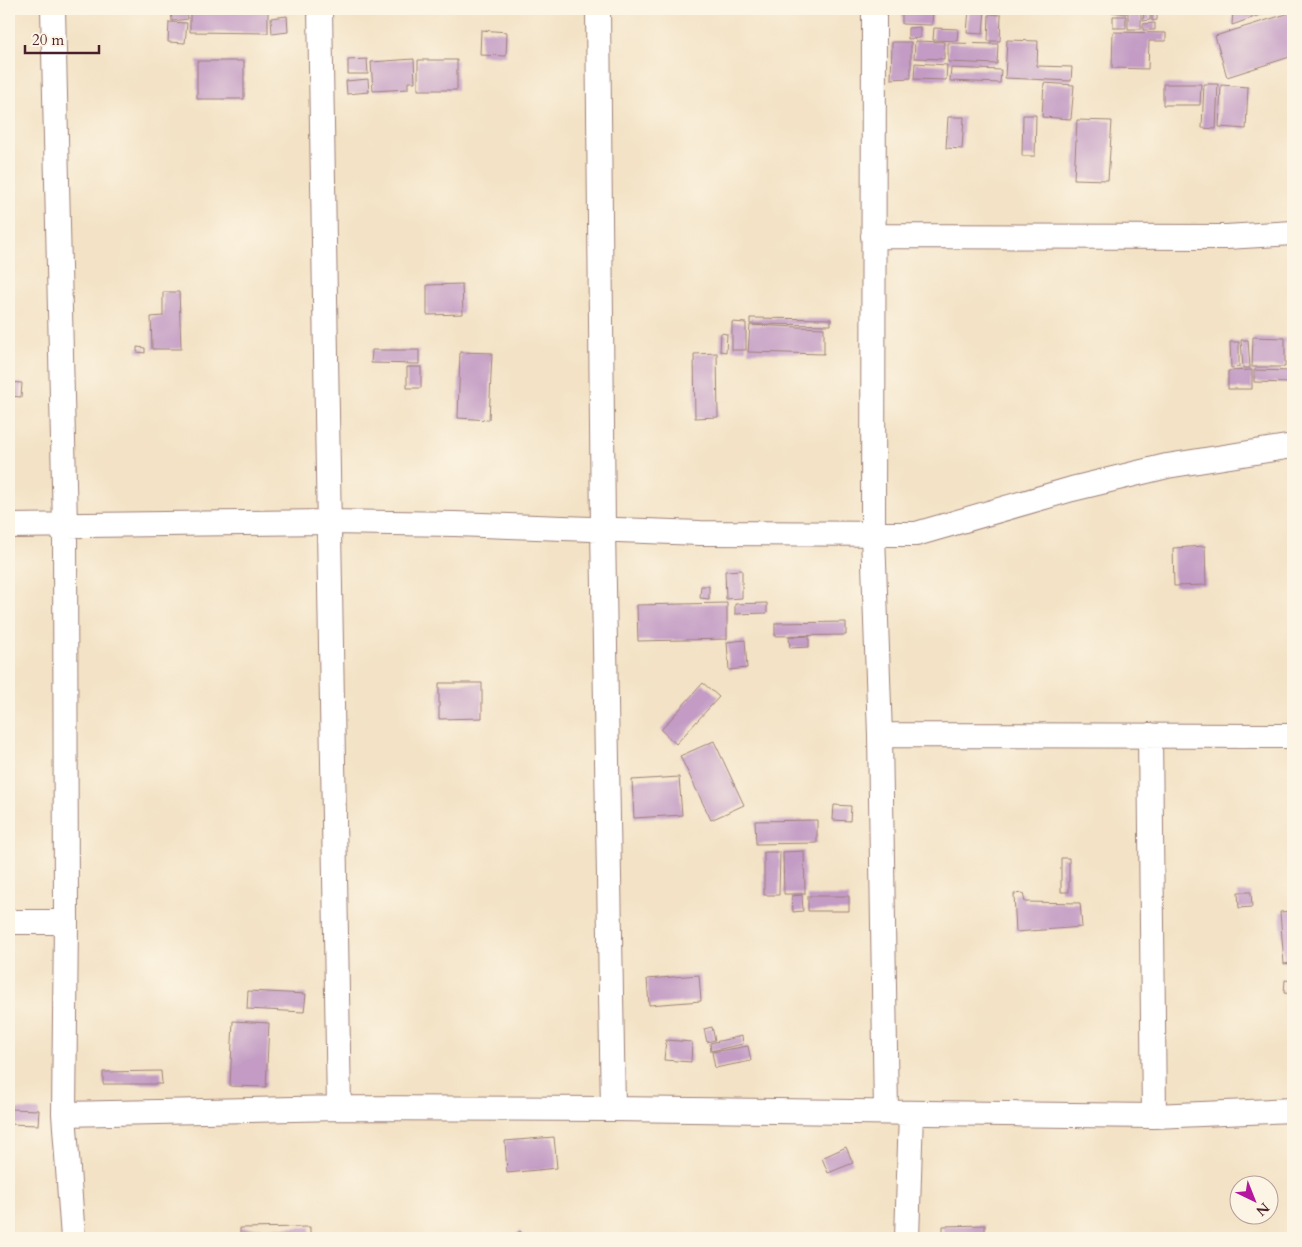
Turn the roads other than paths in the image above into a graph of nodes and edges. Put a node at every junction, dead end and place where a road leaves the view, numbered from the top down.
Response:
1 (53, 9) edge
2 (320, 9) edge
3 (598, 9) edge
4 (874, 9) edge
5 (1293, 232) edge
6 (873, 236) junction
7 (1293, 446) edge
8 (328, 522) junction
9 (9, 526) edge
10 (65, 526) junction
11 (603, 529) junction
12 (873, 535) junction
13 (880, 735) junction
14 (1150, 735) junction
15 (1293, 736) edge
16 (9, 922) edge
17 (66, 922) junction
18 (339, 1108) junction
19 (613, 1109) junction
20 (1293, 1110) edge
21 (886, 1112) junction
22 (911, 1113) junction
23 (64, 1114) junction
24 (1154, 1116) junction
25 (72, 1238) edge
26 (907, 1238) edge

1 - 10 street
2 - 8 street
3 - 11 street
4 - 6 street
5 - 6 street
6 - 12 street
7 - 12 street
8 - 10 street
8 - 11 street
8 - 18 street
9 - 10 street
10 - 17 street
11 - 12 street
11 - 19 street
12 - 13 street
13 - 14 street
13 - 21 street
14 - 15 street
14 - 24 street
16 - 17 street
17 - 23 street
18 - 19 street
18 - 23 street
19 - 21 street
20 - 24 street
21 - 22 street
22 - 24 street
22 - 26 street
23 - 25 street

